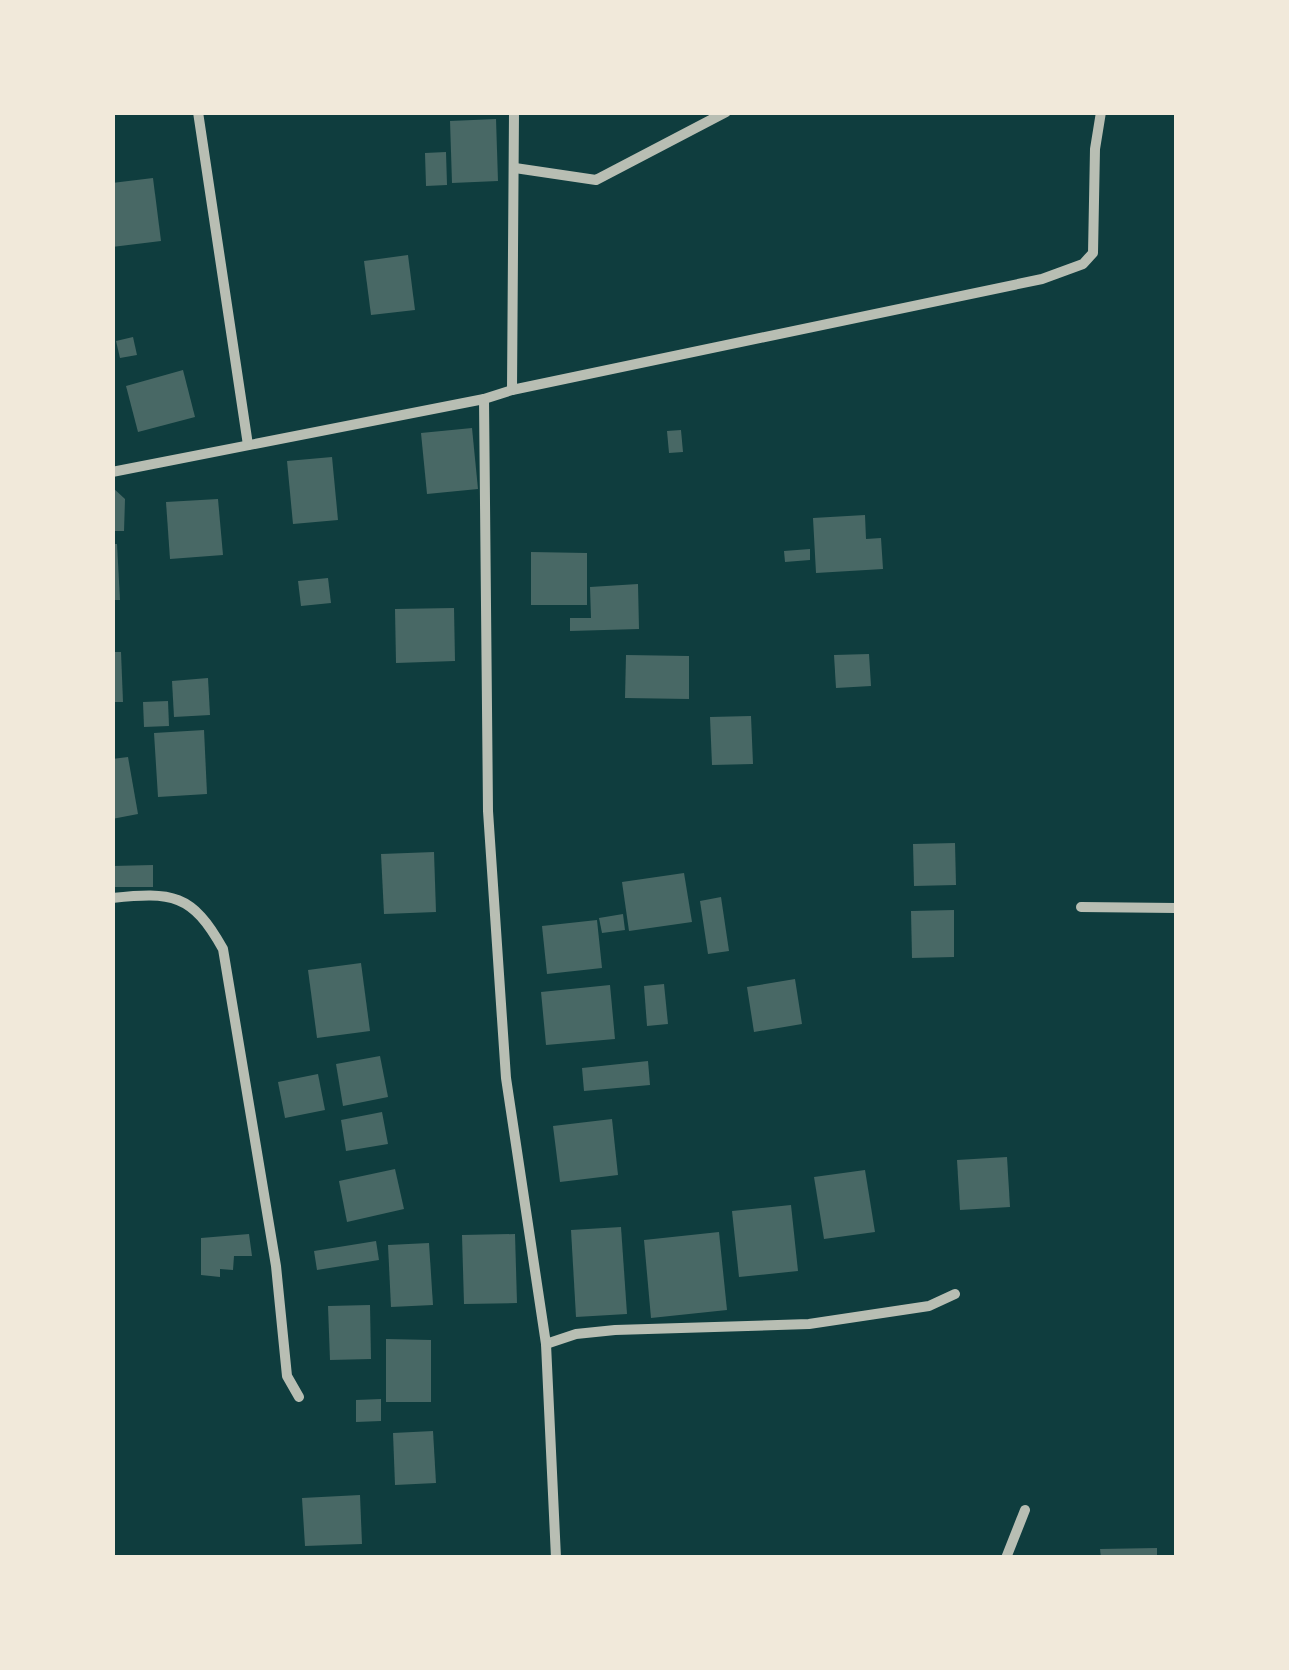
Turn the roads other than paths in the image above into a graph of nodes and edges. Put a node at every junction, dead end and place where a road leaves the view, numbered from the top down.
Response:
1 (198, 112) edge
2 (514, 112) edge
3 (726, 112) edge
4 (1101, 112) edge
5 (515, 168) junction
6 (512, 390) junction
7 (484, 399) junction
8 (248, 445) junction
9 (112, 472) edge
10 (112, 898) edge
11 (1081, 907) dead end
12 (1176, 908) edge
13 (955, 1294) dead end
14 (546, 1344) junction
15 (300, 1397) dead end
16 (1025, 1510) dead end
17 (556, 1558) edge
18 (1006, 1558) edge

1 - 8 street
2 - 5 street
3 - 5 street
4 - 6 street
5 - 6 street
6 - 7 street
7 - 8 street
7 - 14 street
8 - 9 street
10 - 15 street
11 - 12 street
13 - 14 street
14 - 17 street
16 - 18 street

